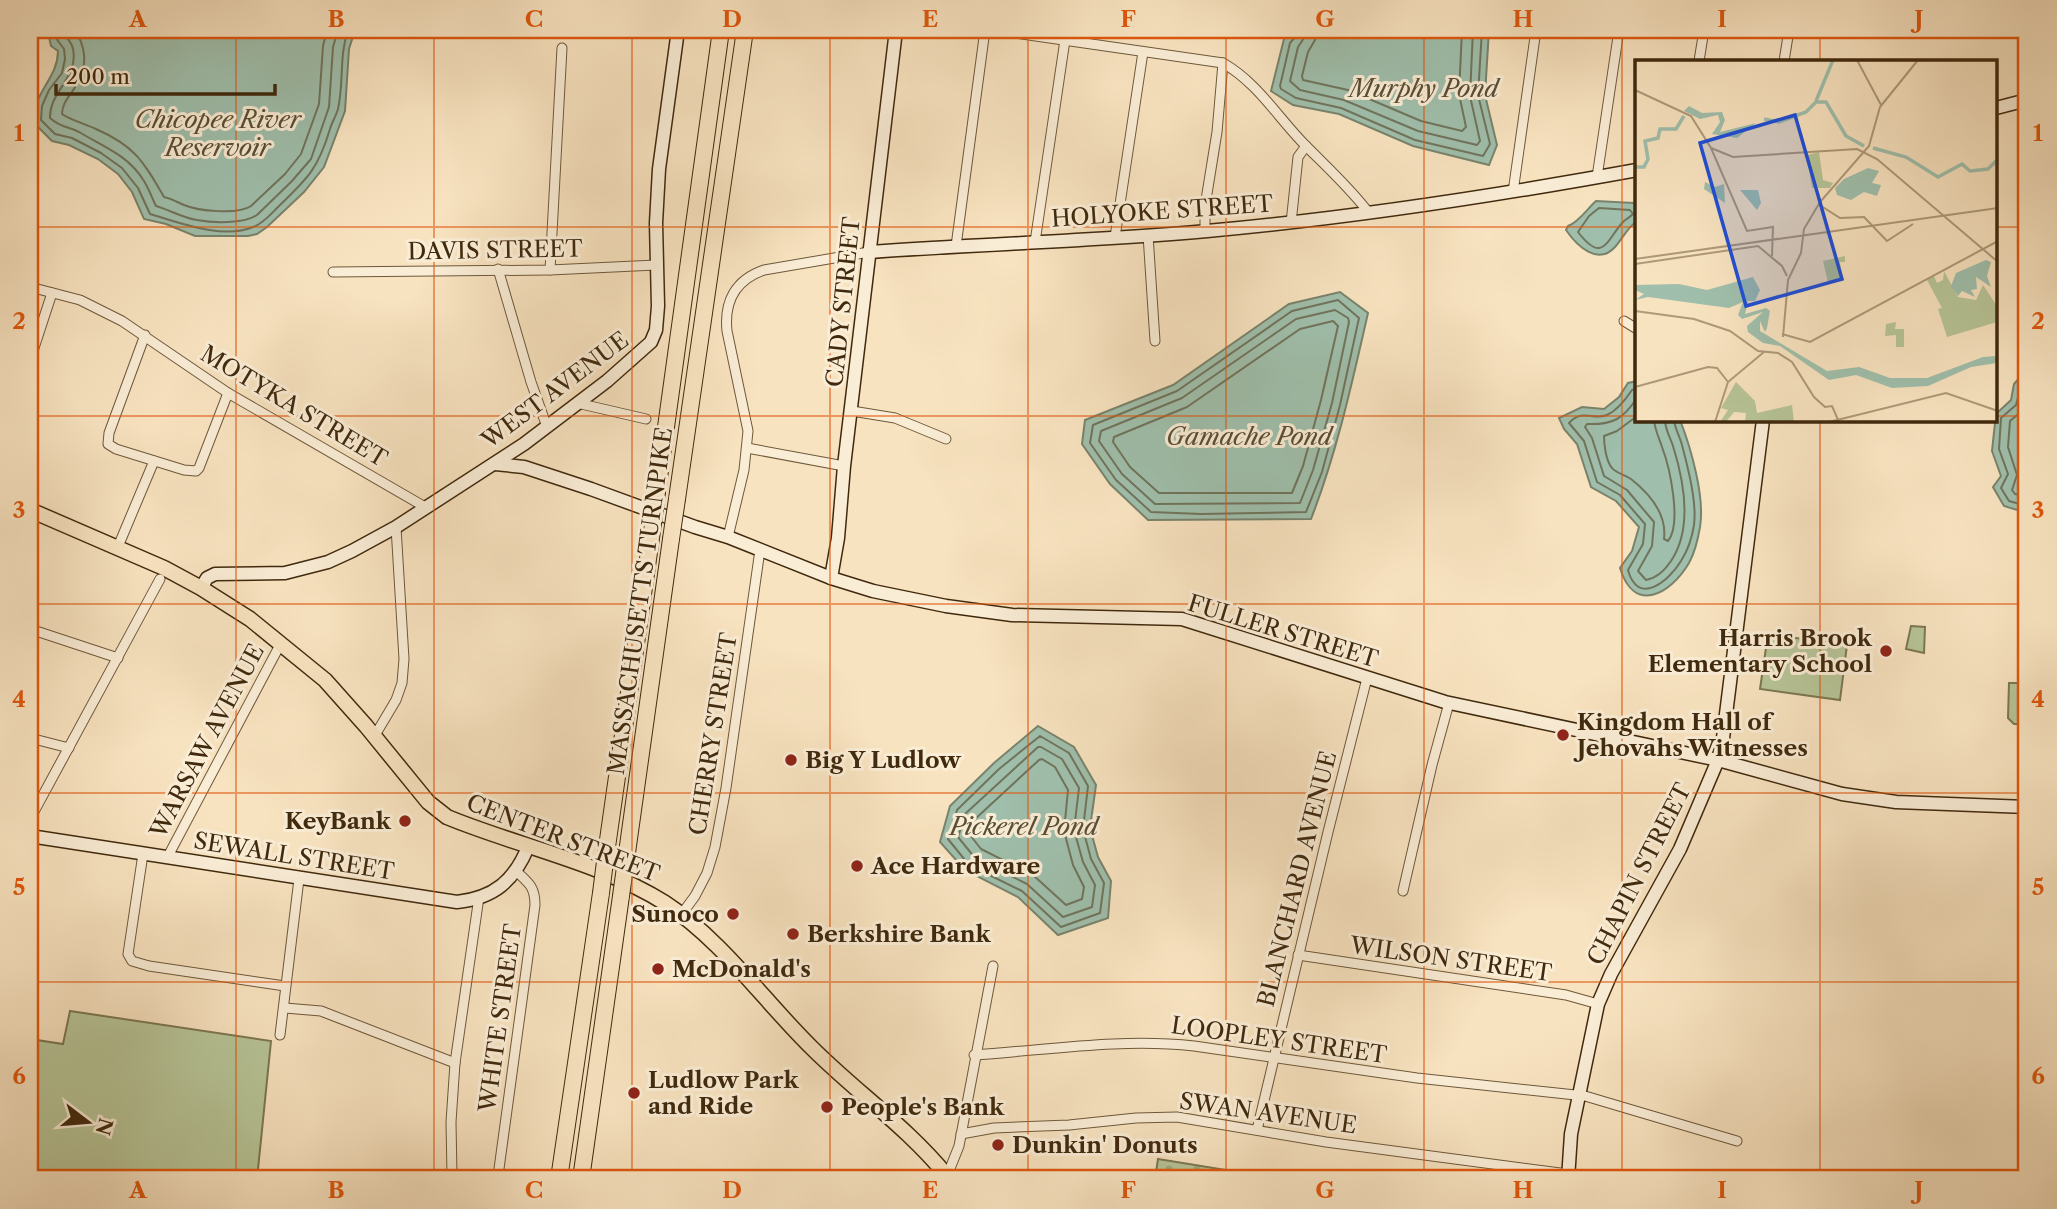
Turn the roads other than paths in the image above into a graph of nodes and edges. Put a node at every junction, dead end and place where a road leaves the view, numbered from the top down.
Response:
1 (678, 30) edge
2 (721, 30) edge
3 (745, 30) edge
4 (896, 30) edge
5 (985, 30) edge
6 (994, 30) edge
7 (1536, 30) edge
8 (1619, 30) edge
9 (1704, 30) edge
10 (1789, 30) edge
11 (1065, 40) junction
12 (562, 48) dead end
13 (1143, 52) junction
14 (1699, 60) edge
15 (1784, 60) edge
16 (1223, 63) junction
17 (2027, 97) edge
18 (1997, 108) edge
19 (1306, 146) junction
20 (1635, 170) edge
21 (1598, 177) junction
22 (1513, 192) junction
23 (1369, 213) junction
24 (1292, 223) junction
25 (1205, 231) junction
26 (1148, 235) junction
27 (1115, 237) junction
28 (1035, 242) junction
29 (956, 246) junction
30 (869, 252) junction
31 (656, 265) junction
32 (498, 269) junction
33 (550, 270) junction
34 (333, 272) dead end
35 (30, 287) edge
36 (52, 293) junction
37 (1624, 320) dead end
38 (1635, 328) edge
39 (145, 335) junction
40 (1155, 341) dead end
41 (30, 360) edge
42 (228, 393) junction
43 (577, 403) junction
44 (852, 411) junction
45 (646, 419) dead end
46 (1763, 422) edge
47 (547, 427) junction
48 (946, 439) dead end
49 (747, 448) junction
50 (154, 461) junction
51 (495, 464) junction
52 (844, 467) junction
53 (425, 507) junction
54 (30, 510) edge
55 (396, 527) junction
56 (728, 537) junction
57 (117, 549) junction
58 (760, 550) junction
59 (831, 578) junction
60 (160, 579) dead end
61 (201, 588) junction
62 (30, 629) edge
63 (281, 643) junction
64 (118, 658) junction
65 (1367, 678) junction
66 (1449, 703) junction
67 (374, 737) junction
68 (30, 738) edge
69 (69, 748) junction
70 (1718, 760) junction
71 (2027, 807) edge
72 (30, 819) edge
73 (30, 836) edge
74 (528, 847) junction
75 (143, 853) junction
76 (167, 858) junction
77 (516, 872) junction
78 (299, 879) junction
79 (1403, 891) dead end
80 (479, 897) junction
81 (681, 915) junction
82 (1298, 955) junction
83 (993, 966) dead end
84 (285, 986) junction
85 (1598, 1004) junction
86 (285, 1008) junction
87 (280, 1035) dead end
88 (601, 1035) junction
89 (974, 1055) junction
90 (1273, 1057) junction
91 (454, 1063) junction
92 (1578, 1095) junction
93 (1257, 1130) junction
94 (961, 1134) junction
95 (1737, 1141) dead end
96 (452, 1176) dead end
97 (498, 1176) dead end
98 (1568, 1177) edge
99 (946, 1178) edge
100 (559, 1179) edge
101 (581, 1179) edge
102 (588, 1179) edge

1 - 31 main road, WEST AVENUE
2 - 100 highway, MASSACHUSETTS TURNPIKE, bridge
3 - 88 highway, MASSACHUSETTS TURNPIKE, bridge
4 - 30 main road, CADY STREET
5 - 29 street
6 - 11 street
7 - 22 street
8 - 21 street
9 - 14 street
10 - 15 street
11 - 13 street
11 - 28 street
12 - 33 street
13 - 16 street
13 - 27 street
16 - 19 street
16 - 25 street
17 - 18 main road
19 - 23 street
19 - 24 street
20 - 21 main road, HOLYOKE STREET
21 - 22 main road, HOLYOKE STREET
22 - 23 main road, HOLYOKE STREET
23 - 24 main road, HOLYOKE STREET
24 - 25 main road, HOLYOKE STREET
25 - 26 main road, HOLYOKE STREET
26 - 27 main road, HOLYOKE STREET
26 - 40 street
27 - 28 main road, HOLYOKE STREET
28 - 29 main road, HOLYOKE STREET
29 - 30 main road, HOLYOKE STREET
30 - 44 main road, CADY STREET
30 - 49 street, HOLYOKE STREET
31 - 33 street, DAVIS STREET
31 - 43 main road, WEST AVENUE
32 - 33 street, DAVIS STREET
32 - 34 street, DAVIS STREET
32 - 47 street
35 - 36 street, MOTYKA STREET
36 - 39 street, MOTYKA STREET
36 - 41 street
37 - 38 street
39 - 42 street, MOTYKA STREET
39 - 50 street
42 - 50 street
42 - 53 street, MOTYKA STREET
43 - 45 street
43 - 47 main road, WEST AVENUE
44 - 48 street
44 - 52 main road, CADY STREET
46 - 70 main road, CHAPIN STREET
47 - 51 main road, WEST AVENUE
49 - 52 street
49 - 56 street
50 - 57 street
51 - 53 main road, WEST AVENUE
51 - 56 main road, FULLER STREET
52 - 59 main road, CADY STREET
53 - 55 main road, WEST AVENUE
54 - 57 main road, CENTER STREET
55 - 61 main road, WEST AVENUE
55 - 67 street
56 - 58 main road, FULLER STREET
57 - 61 main road, CENTER STREET
58 - 59 main road, FULLER STREET
58 - 81 street, CHERRY STREET
59 - 65 main road, FULLER STREET
60 - 64 street
61 - 63 main road, CENTER STREET
62 - 64 street
63 - 67 main road, CENTER STREET
63 - 76 street, WARSAW AVENUE
64 - 69 street
65 - 66 main road, FULLER STREET
65 - 82 street, BLANCHARD AVENUE
66 - 70 main road, FULLER STREET
66 - 79 street
67 - 74 main road, CENTER STREET
68 - 69 street
69 - 72 street
70 - 71 main road, FULLER STREET
70 - 85 main road, CHAPIN STREET
73 - 75 main road, SEWALL STREET
74 - 77 main road, SEWALL STREET
74 - 81 main road, CENTER STREET
75 - 76 main road, SEWALL STREET
75 - 84 street
76 - 78 main road, SEWALL STREET
77 - 80 main road, SEWALL STREET
77 - 97 street, WHITE STREET
78 - 80 main road, SEWALL STREET
78 - 84 street
80 - 91 street
81 - 99 main road, CENTER STREET
82 - 85 street, WILSON STREET
82 - 90 street, BLANCHARD AVENUE
83 - 89 street
84 - 86 street
85 - 92 main road, CHAPIN STREET
86 - 87 street
86 - 91 street
88 - 101 highway, MASSACHUSETTS TURNPIKE
88 - 102 highway
89 - 90 street, LOOPLEY STREET
89 - 94 street
90 - 92 street, LOOPLEY STREET
90 - 93 street, BLANCHARD AVENUE
91 - 96 street
92 - 95 street, LOOPLEY STREET
92 - 98 main road, CHAPIN STREET
93 - 94 street, SWAN AVENUE
93 - 98 street, SWAN AVENUE
94 - 99 street

